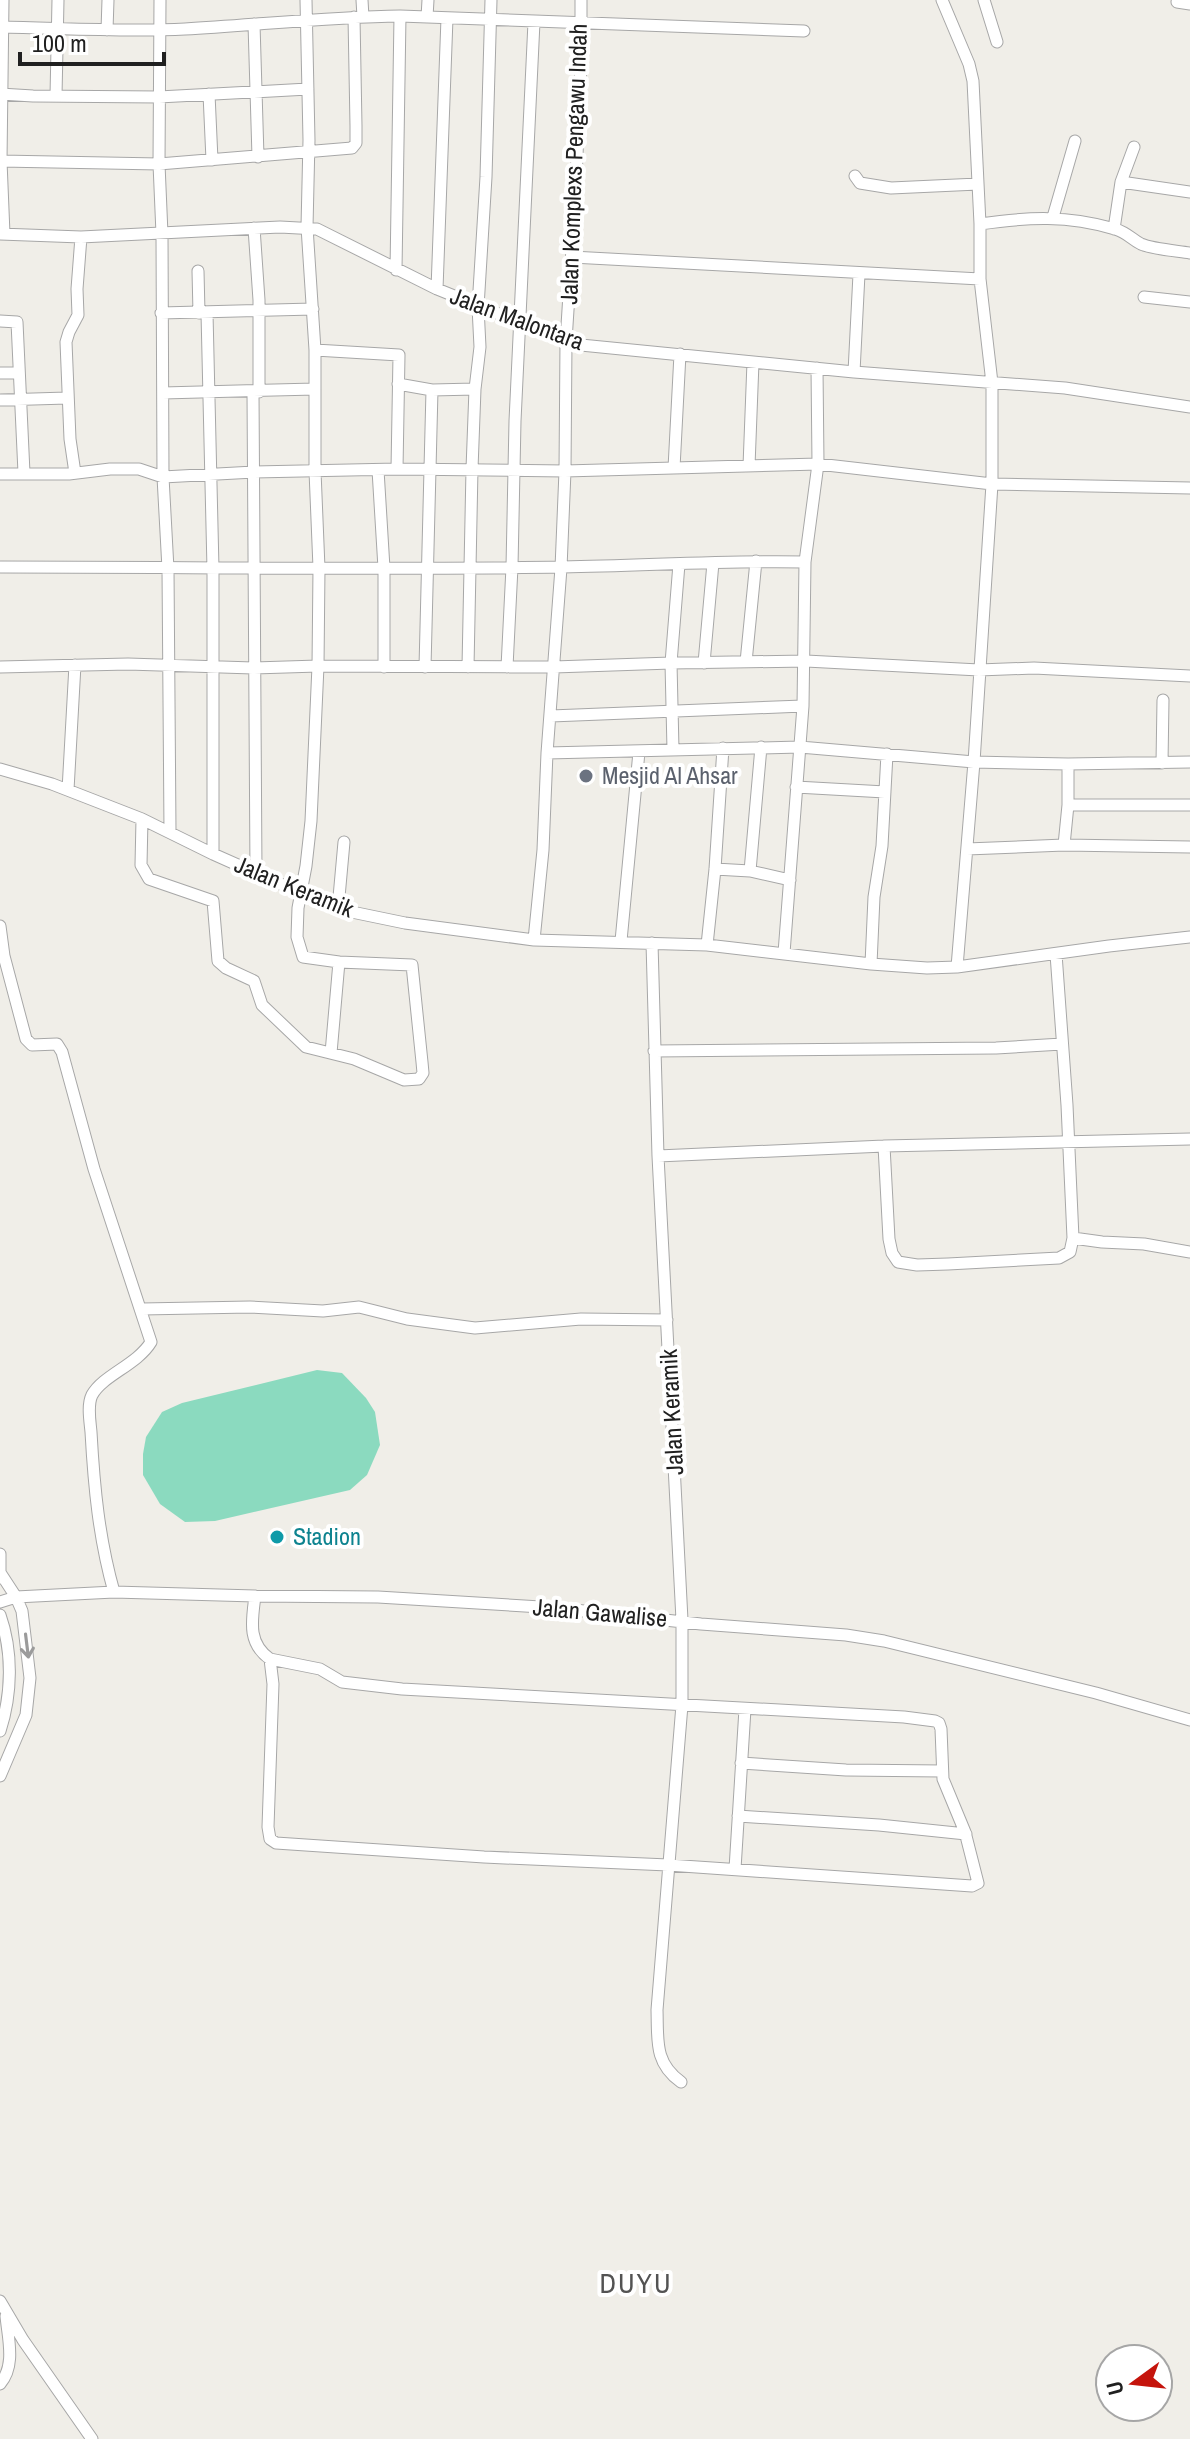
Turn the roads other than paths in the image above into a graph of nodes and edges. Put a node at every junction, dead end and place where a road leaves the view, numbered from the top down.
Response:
1 (3, 0) edge
2 (58, 0) edge
3 (108, 0) edge
4 (160, 0) edge
5 (306, 0) edge
6 (362, 0) edge
7 (428, 0) edge
8 (491, 0) edge
9 (581, 0) edge
10 (942, 0) edge
11 (984, 0) edge
12 (1177, 2) dead end
13 (1190, 4) edge
14 (400, 16) junction
15 (358, 17) junction
16 (427, 17) junction
17 (447, 18) junction
18 (490, 20) junction
19 (305, 21) junction
20 (534, 22) junction
21 (580, 23) junction
22 (254, 24) junction
23 (2, 27) edge
24 (160, 29) junction
25 (57, 30) junction
26 (107, 30) junction
27 (804, 31) dead end
28 (997, 42) dead end
29 (308, 89) junction
30 (255, 91) junction
31 (1, 94) edge
32 (209, 94) junction
33 (56, 96) junction
34 (159, 97) junction
35 (1075, 141) dead end
36 (1134, 147) dead end
37 (308, 153) junction
38 (258, 157) junction
39 (212, 160) junction
40 (1, 161) edge
41 (159, 164) junction
42 (855, 176) dead end
43 (1121, 182) junction
44 (978, 184) junction
45 (1190, 192) edge
46 (1053, 217) junction
47 (980, 224) junction
48 (307, 227) junction
49 (254, 228) junction
50 (1114, 229) junction
51 (2, 234) edge
52 (162, 234) junction
53 (81, 237) junction
54 (1190, 253) edge
55 (572, 257) junction
56 (396, 270) junction
57 (198, 271) dead end
58 (859, 274) junction
59 (980, 279) junction
60 (437, 289) junction
61 (1144, 297) dead end
62 (1190, 302) edge
63 (478, 307) junction
64 (313, 309) junction
65 (259, 311) junction
66 (161, 313) junction
67 (203, 313) junction
68 (0, 321) edge
69 (521, 323) junction
70 (566, 341) junction
71 (315, 350) junction
72 (680, 354) junction
73 (753, 362) junction
74 (817, 368) junction
75 (854, 372) junction
76 (0, 373) edge
77 (18, 373) junction
78 (992, 383) junction
79 (398, 384) junction
80 (315, 389) junction
81 (475, 389) junction
82 (432, 390) junction
83 (256, 392) junction
84 (163, 393) junction
85 (208, 393) junction
86 (67, 398) junction
87 (0, 400) edge
88 (20, 400) junction
89 (1190, 407) edge
90 (818, 464) junction
91 (749, 466) junction
92 (674, 468) junction
93 (397, 469) junction
94 (429, 469) junction
95 (472, 469) junction
96 (378, 470) junction
97 (515, 470) junction
98 (315, 471) junction
99 (565, 471) junction
100 (254, 472) junction
101 (24, 473) junction
102 (75, 473) junction
103 (0, 474) edge
104 (210, 476) junction
105 (163, 477) junction
106 (992, 484) junction
107 (1190, 488) edge
108 (756, 561) junction
109 (805, 562) junction
110 (713, 563) junction
111 (679, 564) junction
112 (0, 567) edge
113 (470, 567) junction
114 (512, 567) junction
115 (255, 568) junction
116 (319, 568) junction
117 (384, 568) junction
118 (427, 568) junction
119 (561, 568) junction
120 (168, 569) junction
121 (213, 569) junction
122 (806, 661) junction
123 (746, 662) junction
124 (671, 663) junction
125 (704, 663) junction
126 (168, 664) junction
127 (75, 665) junction
128 (318, 666) junction
129 (0, 667) edge
130 (211, 667) junction
131 (384, 667) junction
132 (425, 667) junction
133 (468, 667) junction
134 (507, 667) junction
135 (554, 667) junction
136 (253, 668) junction
137 (979, 670) junction
138 (1190, 676) edge
139 (1163, 700) dead end
140 (803, 706) junction
141 (672, 713) junction
142 (551, 716) junction
143 (761, 747) junction
144 (800, 747) junction
145 (723, 748) junction
146 (673, 750) junction
147 (639, 752) junction
148 (547, 753) junction
149 (887, 754) junction
150 (974, 762) junction
151 (1190, 762) edge
152 (1162, 763) junction
153 (1068, 764) junction
154 (0, 769) edge
155 (796, 787) junction
156 (68, 790) junction
157 (885, 792) junction
158 (1068, 805) junction
159 (1190, 805) edge
160 (142, 819) junction
161 (170, 831) junction
162 (344, 842) dead end
163 (1064, 845) junction
164 (1190, 847) edge
165 (967, 849) junction
166 (213, 854) junction
167 (715, 869) junction
168 (750, 871) junction
169 (256, 873) junction
170 (790, 880) junction
171 (302, 893) junction
172 (338, 908) junction
173 (0, 926) edge
174 (1190, 937) edge
175 (534, 940) junction
176 (621, 941) junction
177 (652, 943) junction
178 (707, 945) junction
179 (784, 953) junction
180 (1056, 954) junction
181 (2, 956) edge
182 (339, 962) junction
183 (871, 964) junction
184 (957, 967) junction
185 (1062, 1044) junction
186 (654, 1051) junction
187 (331, 1053) junction
188 (1190, 1139) edge
189 (1068, 1143) junction
190 (884, 1146) junction
191 (658, 1156) junction
192 (1073, 1238) junction
193 (1190, 1252) edge
194 (142, 1309) junction
195 (667, 1320) junction
196 (0, 1554) edge
197 (1, 1576) edge
198 (114, 1592) junction
199 (255, 1596) junction
200 (16, 1597) junction
201 (0, 1602) edge
202 (0, 1615) edge
203 (682, 1620) junction
204 (270, 1659) junction
205 (682, 1705) junction
206 (745, 1709) junction
207 (1190, 1720) edge
208 (0, 1731) edge
209 (741, 1763) junction
210 (942, 1771) junction
211 (0, 1776) edge
212 (738, 1816) junction
213 (966, 1834) junction
214 (668, 1865) junction
215 (735, 1869) junction
216 (681, 2082) dead end
217 (3, 2307) edge
218 (0, 2384) edge
219 (92, 2439) edge

1 - 23 street
2 - 25 street
3 - 26 street
4 - 24 street
5 - 19 street
6 - 15 street
7 - 16 street
8 - 18 street
9 - 21 street, Jalan Komplexs Pengawu Indah
10 - 44 street
11 - 28 street
12 - 13 street
14 - 15 street
14 - 16 street
14 - 56 street
15 - 19 street
15 - 37 street
16 - 17 street
17 - 18 street
17 - 60 street
18 - 20 street
18 - 63 street
19 - 22 street
19 - 29 street
20 - 21 street
20 - 69 street, Jalan Komplexs Pengawu Indah
21 - 27 street
21 - 55 street, Jalan Komplexs Pengawu Indah
22 - 24 street
22 - 30 street
23 - 25 street
23 - 31 street
24 - 26 street
24 - 34 street
25 - 26 street
25 - 33 street
29 - 30 street
29 - 37 street
30 - 32 street
30 - 38 street
31 - 33 street
31 - 40 street
32 - 34 street
32 - 39 street
33 - 34 street
34 - 41 street
35 - 46 street
36 - 43 street
37 - 38 street
37 - 48 street
38 - 39 street
39 - 41 street
40 - 41 street
40 - 51 street
41 - 52 street
42 - 44 street
43 - 45 street
43 - 50 street
44 - 47 street
46 - 47 street
46 - 50 street
47 - 59 street
48 - 49 street, Jalan Malontara
48 - 56 street, Jalan Malontara
48 - 64 street
49 - 52 street, Jalan Malontara
49 - 65 street
50 - 54 street
51 - 53 street, Jalan Malontara
52 - 53 street, Jalan Malontara
52 - 66 street
53 - 86 street
55 - 58 street
55 - 70 street, Jalan Komplexs Pengawu Indah
56 - 60 street, Jalan Malontara
57 - 67 street
58 - 59 street
58 - 75 street
59 - 78 street
60 - 63 street, Jalan Malontara
61 - 62 street
63 - 69 street, Jalan Malontara
63 - 81 street
64 - 65 street
64 - 71 street
65 - 67 street
65 - 83 street
66 - 67 street
66 - 84 street
67 - 85 street
68 - 77 street
69 - 70 street, Jalan Malontara
69 - 97 street, Jalan Komplexs Pengawu Indah
70 - 72 street, Jalan Malontara
70 - 99 street, Jalan Komplexs Pengawu Indah
71 - 79 street
71 - 80 street
72 - 73 street, Jalan Malontara
72 - 92 street
73 - 74 street, Jalan Malontara
73 - 91 street
74 - 75 street, Jalan Malontara
74 - 90 street
75 - 78 street, Jalan Malontara
76 - 77 street
77 - 88 street
78 - 89 street, Jalan Malontara
78 - 106 street
79 - 82 street
79 - 93 street
80 - 83 street
80 - 98 street
81 - 82 street
81 - 95 street
82 - 94 street
83 - 85 street
83 - 100 street
84 - 85 street
84 - 105 street
85 - 104 street
86 - 88 street
86 - 102 street
87 - 88 street
88 - 101 street
90 - 91 street
90 - 106 street
90 - 109 street
91 - 92 street
92 - 99 street
93 - 94 street
93 - 96 street
94 - 95 street
94 - 118 street
95 - 97 street
95 - 113 street
96 - 98 street
96 - 117 street
97 - 99 street
97 - 114 street, Jalan Komplexs Pengawu Indah
98 - 100 street
98 - 116 street
99 - 119 street, Jalan Komplexs Pengawu Indah
100 - 104 street
100 - 115 street
101 - 102 street
101 - 103 street
102 - 105 street
104 - 105 street
104 - 121 street
105 - 120 street
106 - 107 street
106 - 137 street
108 - 109 street
108 - 110 street
108 - 123 street
109 - 122 street
110 - 111 street
110 - 125 street
111 - 119 street
111 - 124 street
112 - 120 street
113 - 114 street
113 - 118 street
113 - 133 street
114 - 119 street
114 - 134 street, Jalan Komplexs Pengawu Indah
115 - 116 street
115 - 121 street
115 - 136 street
116 - 117 street
116 - 128 street
117 - 118 street
117 - 131 street
118 - 132 street
119 - 135 street, Jalan Komplexs Pengawu Indah
120 - 121 street
120 - 126 street
121 - 130 street
122 - 123 street
122 - 137 street
122 - 140 street
123 - 125 street
124 - 125 street
124 - 135 street
124 - 141 street
126 - 127 street
126 - 130 street
126 - 161 street
127 - 129 street
127 - 156 street
128 - 131 street
128 - 136 street
128 - 171 street
130 - 136 street
130 - 166 street
131 - 132 street
132 - 133 street
133 - 134 street
134 - 135 street
135 - 142 street, Jalan Komplexs Pengawu Indah
136 - 169 street
137 - 138 street
137 - 150 street
139 - 152 street
140 - 141 street
140 - 144 street
141 - 142 street
141 - 146 street
142 - 148 street, Jalan Komplexs Pengawu Indah
143 - 144 street
143 - 145 street
143 - 168 street
144 - 149 street
144 - 155 street
145 - 146 street
145 - 167 street
146 - 147 street
147 - 148 street
147 - 176 street
148 - 175 street, Jalan Komplexs Pengawu Indah
149 - 150 street
149 - 157 street
150 - 153 street
150 - 165 street
151 - 152 street
152 - 153 street
153 - 158 street
154 - 156 street, Jalan Keramik
155 - 157 street
155 - 170 street
156 - 160 street, Jalan Keramik
157 - 183 street
158 - 159 street
158 - 163 street
160 - 161 street, Jalan Keramik
160 - 187 street
161 - 166 street, Jalan Keramik
162 - 172 street
163 - 164 street
163 - 165 street
165 - 184 street
166 - 169 street, Jalan Keramik
167 - 168 street
167 - 178 street
168 - 170 street
169 - 171 street, Jalan Keramik
170 - 179 street
171 - 172 street, Jalan Keramik
171 - 182 street
172 - 175 street, Jalan Keramik
173 - 181 street
174 - 180 street, Jalan Keramik
175 - 176 street, Jalan Keramik
176 - 177 street, Jalan Keramik
177 - 178 street, Jalan Keramik
177 - 186 street, Jalan Keramik
178 - 179 street, Jalan Keramik
179 - 183 street, Jalan Keramik
180 - 184 street, Jalan Keramik
180 - 185 street
181 - 194 street
182 - 187 street
182 - 187 street
183 - 184 street, Jalan Keramik
185 - 186 street
185 - 189 street
186 - 191 street, Jalan Keramik
188 - 189 street
189 - 190 street
189 - 192 street
190 - 191 street
190 - 192 street
191 - 195 street, Jalan Keramik
192 - 193 street
194 - 195 street
194 - 198 street
195 - 203 street, Jalan Keramik
196 - 197 street
197 - 200 street
198 - 199 street, Jalan Gawalise
198 - 200 street, Jalan Gawalise
199 - 203 street, Jalan Gawalise
199 - 204 street
200 - 201 street, Jalan Gawalise
200 -> 211 street
202 - 208 street
203 - 205 street, Jalan Keramik
203 - 207 street, Jalan Gawalise
204 - 205 street
204 - 214 street
205 - 206 street
205 - 214 street, Jalan Keramik
206 - 209 street
206 - 210 street
209 - 210 street
209 - 212 street
210 - 213 street
212 - 213 street
212 - 215 street
213 - 215 street
214 - 215 street
214 - 216 street, Jalan Keramik
217 - 218 street
217 - 219 street

